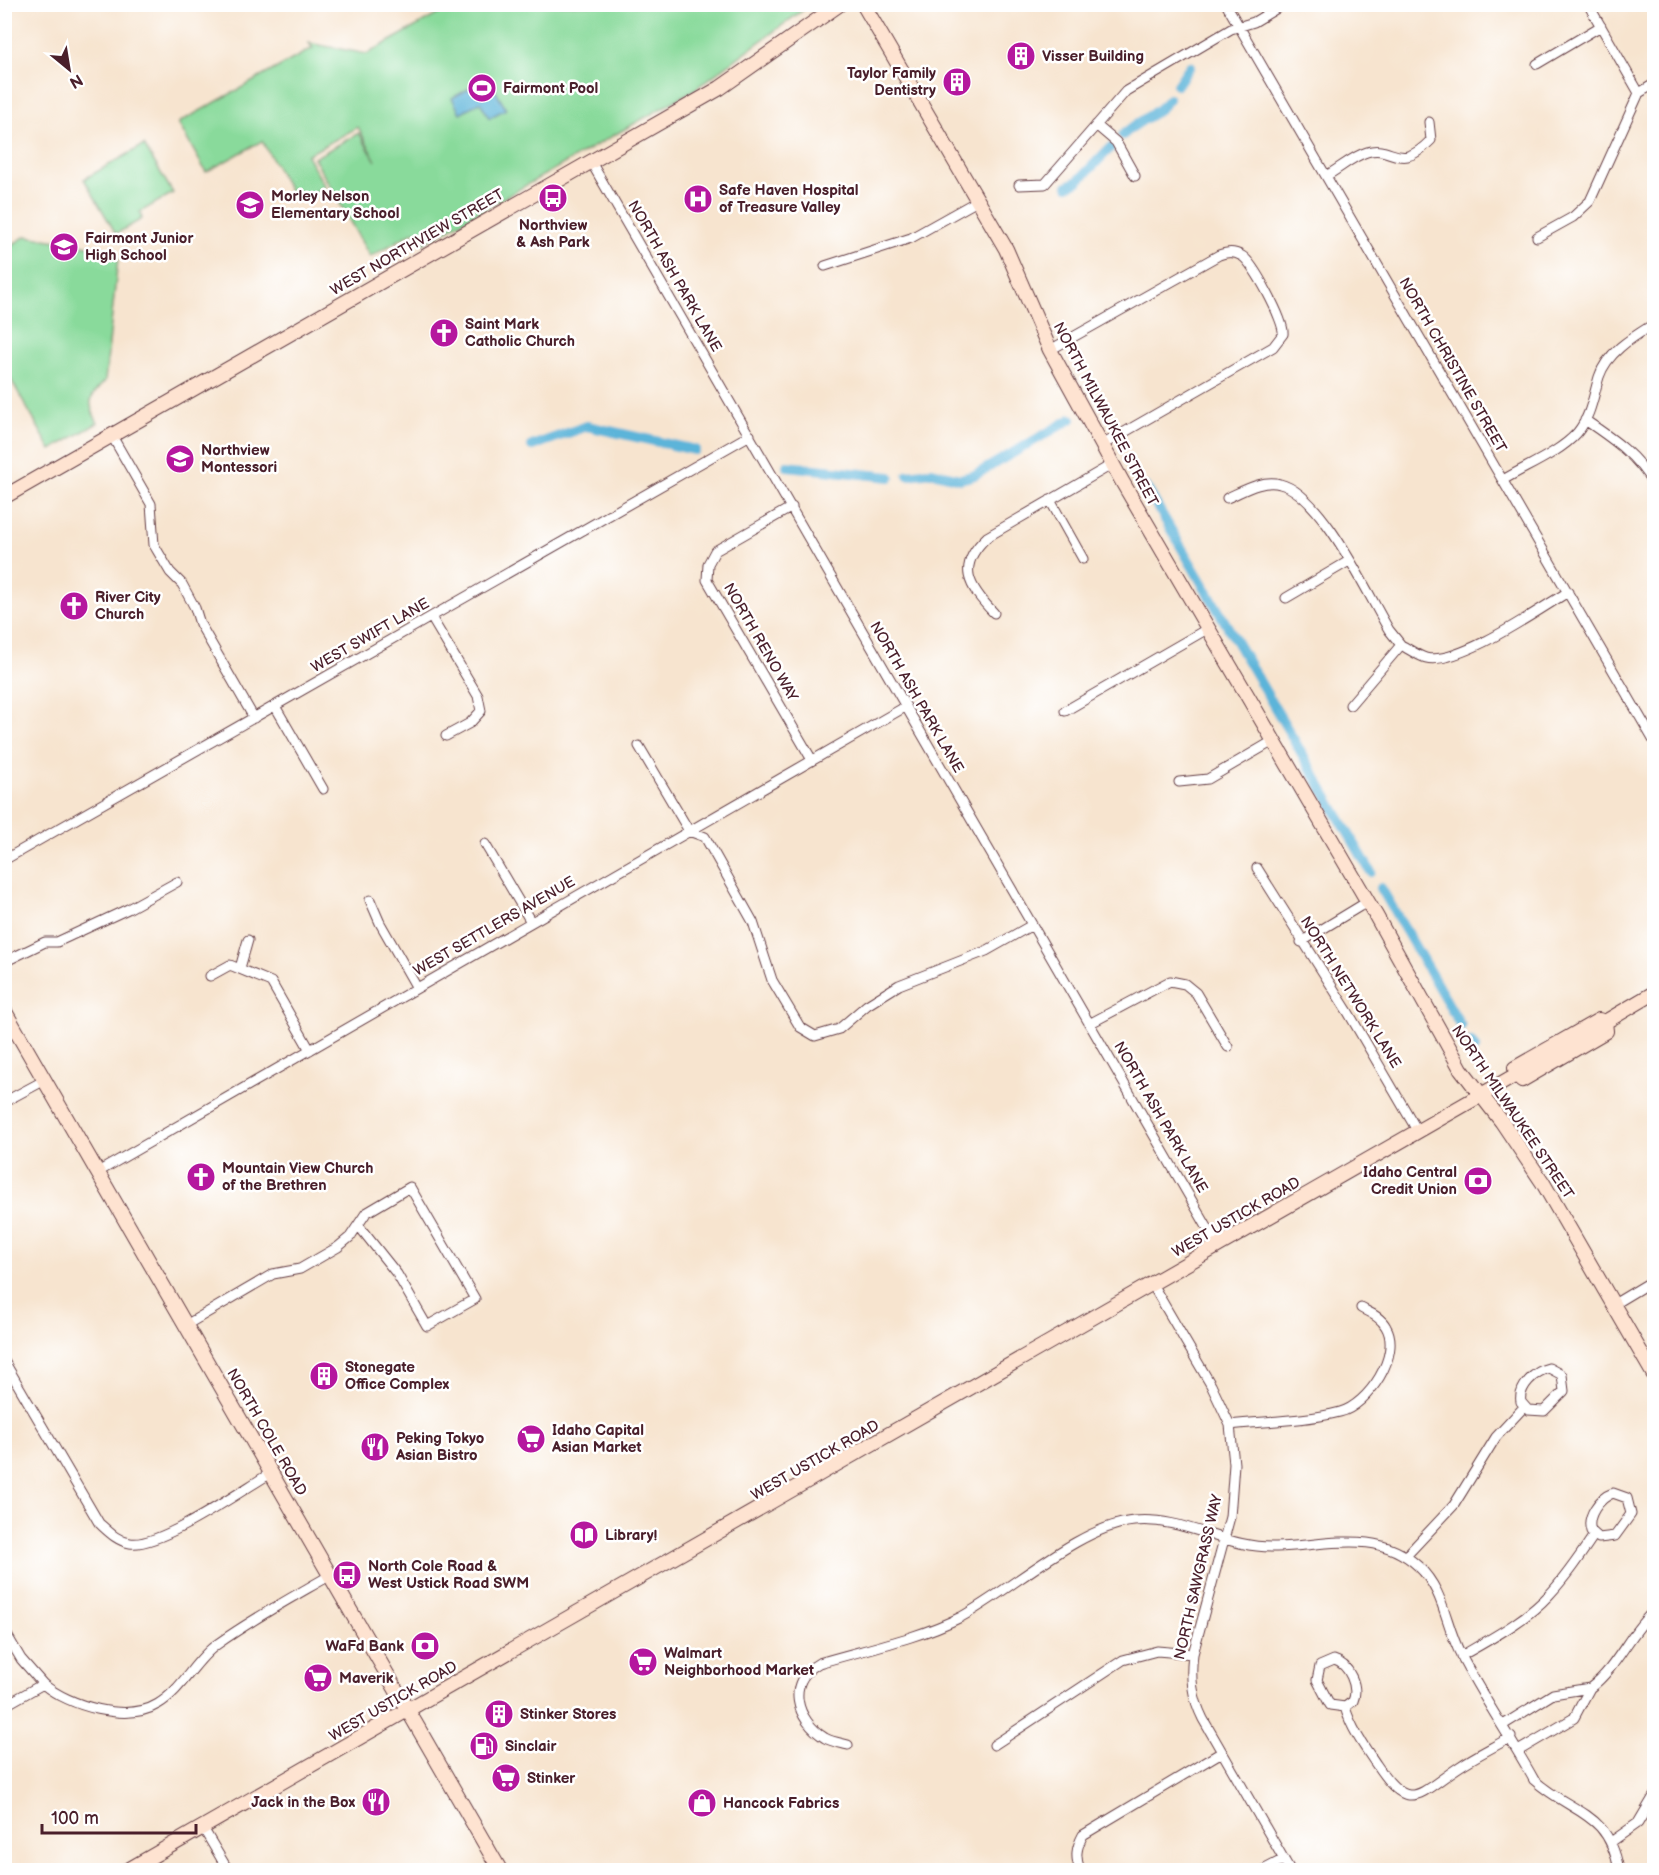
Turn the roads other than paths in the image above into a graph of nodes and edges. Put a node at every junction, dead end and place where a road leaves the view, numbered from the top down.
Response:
1 (840, 4) edge
2 (863, 4) edge
3 (1226, 4) edge
4 (1284, 4) edge
5 (1588, 4) edge
6 (1601, 26) junction
7 (1238, 27) junction
8 (1537, 64) dead end
9 (1654, 84) edge
10 (1639, 93) junction
11 (1429, 122) dead end
12 (1096, 125) junction
13 (591, 162) junction
14 (1136, 176) dead end
15 (1326, 176) junction
16 (1019, 185) dead end
17 (978, 200) junction
18 (1538, 237) dead end
19 (825, 266) dead end
20 (1654, 324) edge
21 (1050, 350) junction
22 (1585, 420) junction
23 (750, 435) junction
24 (112, 436) junction
25 (1102, 445) junction
26 (1113, 464) junction
27 (1503, 480) junction
28 (1654, 485) edge
29 (4, 497) edge
30 (1227, 498) dead end
31 (1050, 500) junction
32 (792, 507) junction
33 (1083, 559) dead end
34 (1349, 561) junction
35 (1568, 592) junction
36 (1286, 598) dead end
37 (994, 613) dead end
38 (432, 617) junction
39 (1207, 628) junction
40 (1401, 645) junction
41 (1350, 705) dead end
42 (274, 706) junction
43 (905, 707) junction
44 (1065, 711) dead end
45 (254, 718) junction
46 (446, 736) dead end
47 (1273, 741) junction
48 (1654, 741) edge
49 (639, 746) dead end
50 (812, 760) junction
51 (1179, 782) dead end
52 (323, 789) dead end
53 (689, 831) junction
54 (485, 844) dead end
55 (4, 860) edge
56 (1257, 868) dead end
57 (177, 882) dead end
58 (370, 900) dead end
59 (1367, 902) junction
60 (531, 922) junction
61 (1032, 925) junction
62 (248, 940) dead end
63 (1302, 942) junction
64 (4, 962) edge
65 (240, 968) junction
66 (210, 976) dead end
67 (417, 988) junction
68 (1654, 993) edge
69 (4, 1010) edge
70 (1089, 1024) junction
71 (1228, 1047) dead end
72 (310, 1050) junction
73 (45, 1080) junction
74 (1482, 1094) junction
75 (4, 1102) edge
76 (1418, 1131) junction
77 (98, 1172) junction
78 (358, 1225) junction
79 (1218, 1246) junction
80 (1654, 1280) edge
81 (1152, 1284) junction
82 (1614, 1304) junction
83 (1361, 1308) dead end
84 (186, 1325) junction
85 (4, 1361) edge
86 (1654, 1375) edge
87 (1524, 1407) junction
88 (1230, 1425) junction
89 (271, 1473) junction
90 (1594, 1535) junction
91 (1224, 1540) junction
92 (1406, 1556) junction
93 (329, 1576) junction
94 (1654, 1611) edge
95 (4, 1630) edge
96 (1193, 1654) junction
97 (1461, 1656) junction
98 (43, 1684) junction
99 (1590, 1688) junction
100 (4, 1706) edge
101 (1344, 1707) junction
102 (407, 1711) junction
103 (1503, 1725) junction
104 (1511, 1737) junction
105 (994, 1745) dead end
106 (848, 1746) dead end
107 (1518, 1751) junction
108 (1222, 1752) junction
109 (1654, 1796) edge
110 (203, 1828) junction
111 (1611, 1842) junction
112 (1284, 1859) junction
113 (128, 1870) edge
114 (228, 1870) edge
115 (500, 1870) edge
116 (1080, 1870) edge
117 (1263, 1870) edge
118 (1290, 1870) edge
119 (1619, 1870) edge

1 - 13 main road, WEST NORTHVIEW STREET
2 - 17 main road, NORTH MILWAUKEE STREET
3 - 7 street, NORTH CHRISTINE STREET
4 - 7 street
5 - 6 street
6 - 8 street
6 - 10 street
7 - 12 street
7 - 15 street, NORTH CHRISTINE STREET
9 - 10 street
10 - 18 street
11 - 15 street
12 - 14 street
12 - 16 street
13 - 23 street, NORTH ASH PARK LANE
13 - 24 main road, WEST NORTHVIEW STREET
15 - 27 street, NORTH CHRISTINE STREET
17 - 19 street
17 - 21 main road, NORTH MILWAUKEE STREET
20 - 22 street
21 - 25 main road, NORTH MILWAUKEE STREET
21 - 25 street
22 - 27 street
22 - 28 street
23 - 32 street, NORTH ASH PARK LANE
23 - 38 street, WEST SWIFT LANE
24 - 29 main road, WEST NORTHVIEW STREET
24 - 45 street
25 - 26 main road, NORTH MILWAUKEE STREET
26 - 31 street
26 - 39 main road, NORTH MILWAUKEE STREET
27 - 35 street, NORTH CHRISTINE STREET
30 - 34 street
31 - 33 street
31 - 37 street
32 - 43 street, NORTH ASH PARK LANE
32 - 50 street, NORTH RENO WAY
34 - 36 street
34 - 40 street
35 - 40 street
35 - 48 street, NORTH CHRISTINE STREET
38 - 42 street, WEST SWIFT LANE
38 - 46 street
39 - 44 street
39 - 47 main road, NORTH MILWAUKEE STREET
40 - 41 street
42 - 45 street, WEST SWIFT LANE
42 - 52 street
43 - 50 street, WEST SETTLERS AVENUE
43 - 61 street, NORTH ASH PARK LANE
45 - 55 street, WEST SWIFT LANE
47 - 51 street
47 - 59 main road, NORTH MILWAUKEE STREET
49 - 53 street
50 - 53 street, WEST SETTLERS AVENUE
53 - 60 street, WEST SETTLERS AVENUE
53 - 61 street
54 - 60 street
56 - 63 street, NORTH NETWORK LANE
57 - 64 street
58 - 67 street
59 - 63 street
59 - 74 main road, NORTH MILWAUKEE STREET
60 - 67 street, WEST SETTLERS AVENUE
61 - 70 street, NORTH ASH PARK LANE
62 - 65 street
63 - 76 street, NORTH NETWORK LANE
65 - 66 street
65 - 72 street
67 - 72 street, WEST SETTLERS AVENUE
68 - 74 main road, WEST USTICK ROAD
69 - 73 main road, NORTH COLE ROAD
70 - 71 street
70 - 79 street, NORTH ASH PARK LANE
72 - 77 street, WEST SETTLERS AVENUE
73 - 75 street
73 - 77 main road, NORTH COLE ROAD
74 - 76 main road, WEST USTICK ROAD
74 - 82 main road, NORTH MILWAUKEE STREET
76 - 79 main road, WEST USTICK ROAD
77 - 84 main road, NORTH COLE ROAD
78 - 78 street
78 - 84 street
79 - 81 main road, WEST USTICK ROAD
80 - 82 street
81 - 88 street, NORTH SAWGRASS WAY
81 - 102 main road, WEST USTICK ROAD
82 - 86 main road, NORTH MILWAUKEE STREET
83 - 88 street
84 - 89 main road, NORTH COLE ROAD
85 - 89 street
87 - 87 street
87 - 92 street
88 - 91 street, NORTH SAWGRASS WAY
89 - 93 main road, NORTH COLE ROAD
90 - 90 street
90 - 97 street
91 - 92 street
91 - 96 street, NORTH SAWGRASS WAY
91 - 106 street
92 - 97 street
93 - 98 street
93 - 102 main road, NORTH COLE ROAD
94 - 99 street
95 - 98 street
96 - 105 street
96 - 108 street, NORTH SAWGRASS WAY
97 - 103 street
98 - 100 street
99 - 103 street
99 - 107 street
101 - 101 street
101 - 104 street
102 - 110 main road, WEST USTICK ROAD
102 - 115 main road, NORTH COLE ROAD
103 - 104 street
104 - 107 street
107 - 111 street
108 - 112 street, NORTH SAWGRASS WAY
108 - 116 street
109 - 111 street
110 - 113 main road, WEST USTICK ROAD
110 - 114 street
111 - 119 street
112 - 117 street
112 - 118 street, NORTH SAWGRASS WAY

